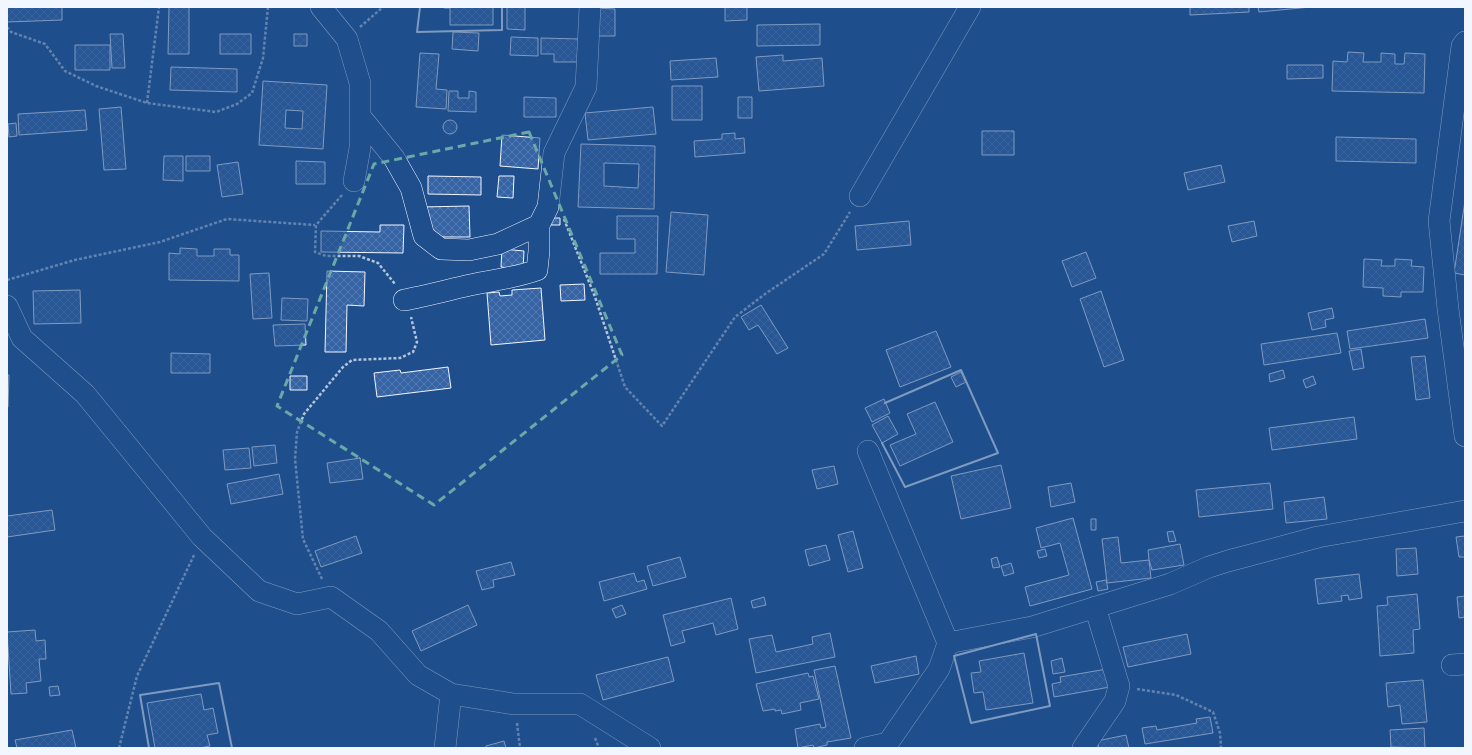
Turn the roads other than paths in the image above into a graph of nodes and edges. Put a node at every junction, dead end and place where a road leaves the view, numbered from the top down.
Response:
1 (321, 7) edge
2 (590, 7) edge
3 (970, 7) edge
4 (1465, 42) edge
5 (360, 116) junction
6 (354, 181) road end
7 (860, 196) road end
8 (539, 225) junction
9 (404, 300) road end
10 (7, 306) edge
11 (1457, 308) edge
12 (1465, 436) edge
13 (868, 451) dead end
14 (1465, 511) edge
15 (1095, 607) junction
16 (948, 643) junction
17 (451, 694) junction
18 (890, 746) edge
19 (445, 748) edge
20 (650, 748) edge
21 (865, 748) edge
22 (1083, 748) edge

1 - 5 street
2 - 8 street
3 - 7 street
4 - 11 street
5 - 6 street
5 - 8 street
8 - 9 street
10 - 17 street
11 - 12 street
13 - 16 street
14 - 15 street
15 - 16 street
15 - 22 street
16 - 18 street
17 - 19 street
17 - 20 street
18 - 21 street

